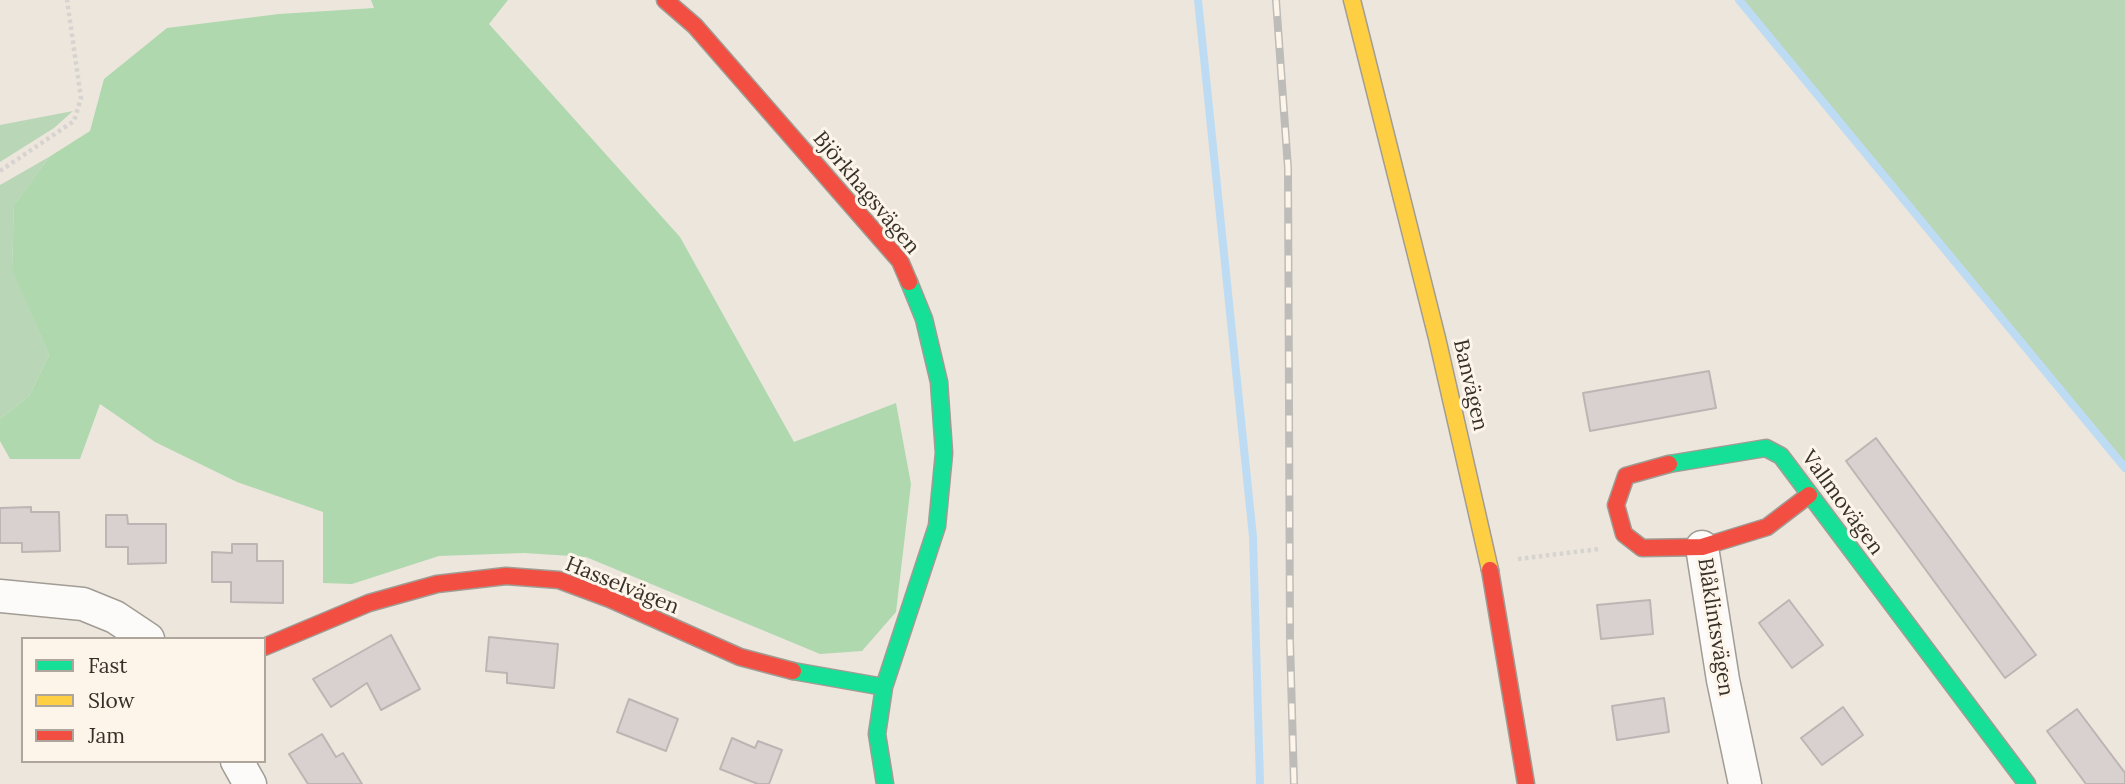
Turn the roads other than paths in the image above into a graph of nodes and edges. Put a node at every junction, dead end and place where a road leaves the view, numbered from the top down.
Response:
1 (665, 0) edge
2 (1352, 0) edge
3 (1809, 495) junction
4 (1702, 547) junction
5 (0, 596) edge
6 (145, 637) edge
7 (266, 646) edge
8 (884, 687) junction
9 (238, 763) edge
10 (250, 784) edge
11 (885, 784) edge
12 (1526, 784) edge
13 (1745, 784) edge
14 (2027, 784) edge

1 - 8 street, Björkhagsvägen
2 - 12 street, Banvägen
3 - 4 street, Blåklintsvägen
3 - 4 street, Vallmovägen
3 - 14 street, Vallmovägen
4 - 13 street, Blåklintsvägen
5 - 6 street
7 - 8 street, Hasselvägen
8 - 11 street, Björkhagsvägen
9 - 10 street

